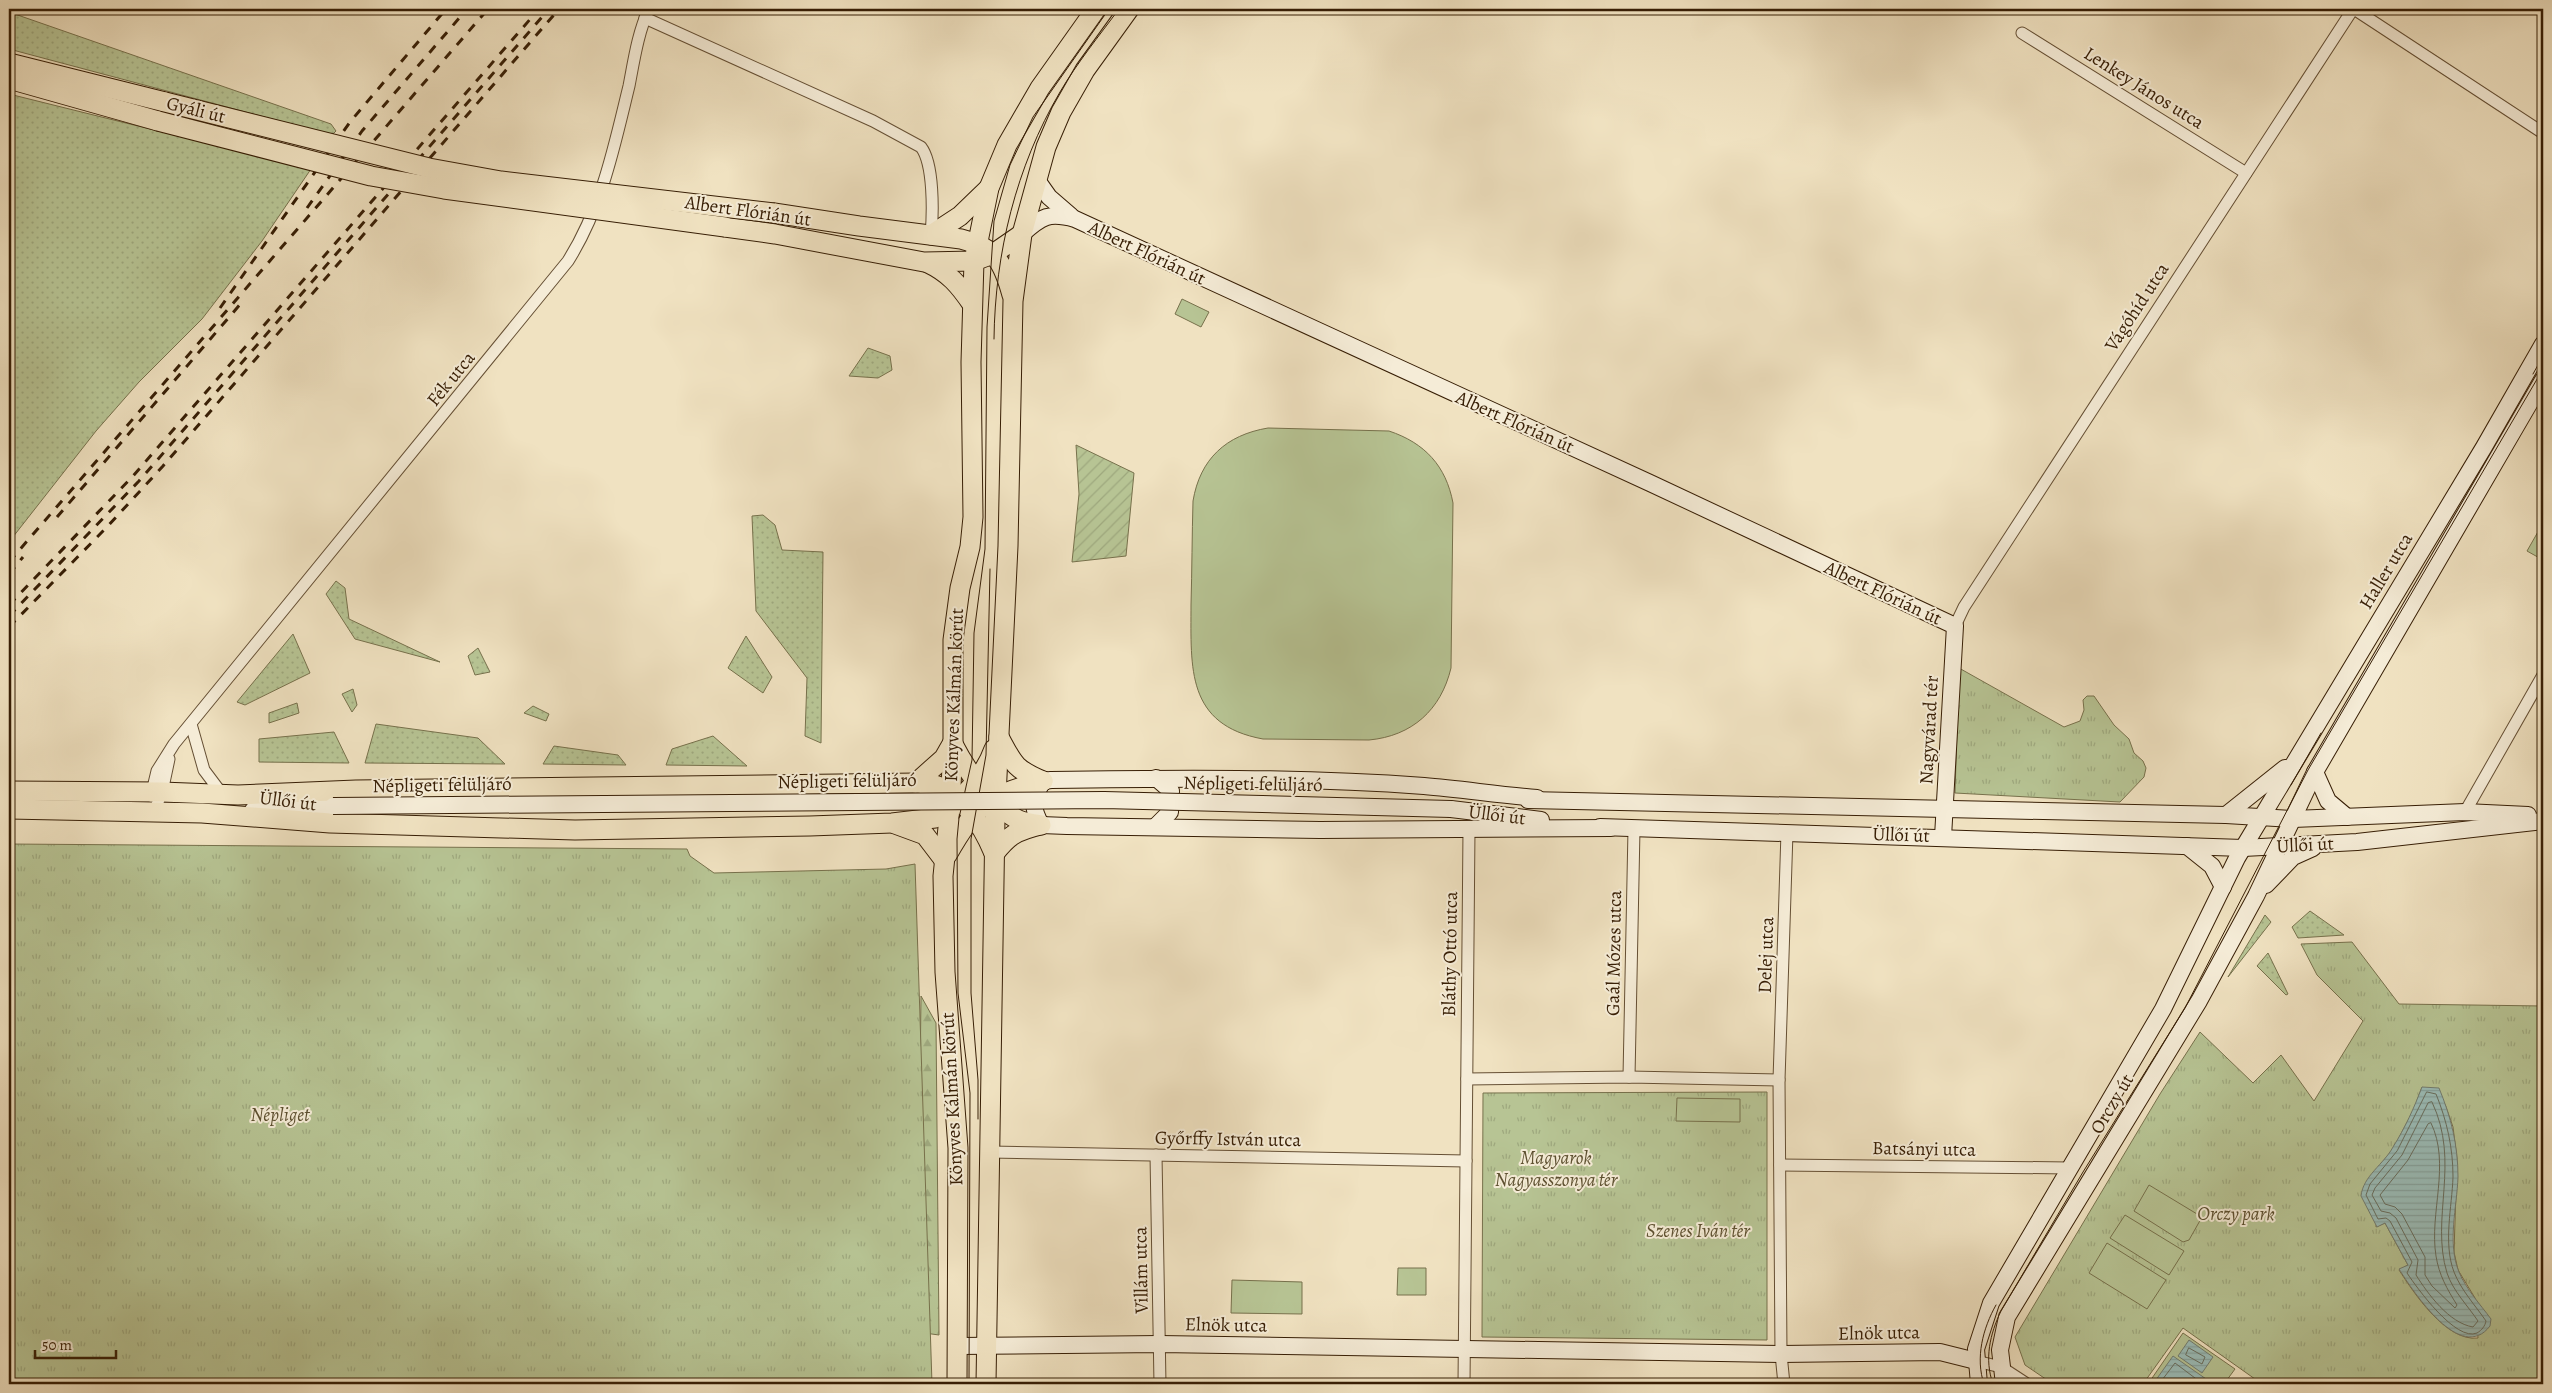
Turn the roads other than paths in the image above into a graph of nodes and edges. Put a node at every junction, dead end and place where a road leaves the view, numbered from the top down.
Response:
1 (1096, 9) edge
2 (1130, 9) edge
3 (2353, 9) edge
4 (647, 14) edge
5 (2022, 33) dead end
6 (9, 63) edge
7 (9, 80) edge
8 (2543, 133) edge
9 (383, 156) joint
10 (2246, 173) junction
11 (371, 176) joint
12 (1037, 180) junction
13 (989, 188) junction
14 (1075, 220) junction
15 (1022, 234) junction
16 (931, 235) junction
17 (976, 243) junction
18 (993, 254) junction
19 (974, 261) junction
20 (924, 262) junction
21 (1013, 301) junction
22 (972, 304) junction
23 (2543, 344) edge
24 (2543, 380) edge
25 (1955, 626) junction
26 (2543, 675) edge
27 (191, 724) junction
28 (998, 736) junction
29 (953, 744) junction
30 (2296, 760) junction
31 (2315, 772) junction
32 (1156, 778) junction
33 (1043, 781) junction
34 (977, 782) junction
35 (854, 783) junction
36 (916, 783) junction
37 (814, 785) junction
38 (9, 791) edge
39 (157, 792) junction
40 (230, 795) junction
41 (995, 798) junction
42 (1537, 798) junction
43 (953, 800) junction
44 (333, 806) junction
45 (9, 809) edge
46 (1451, 809) junction
47 (1945, 809) junction
48 (154, 812) junction
49 (2465, 812) junction
50 (202, 813) junction
51 (2226, 815) junction
52 (972, 816) junction
53 (2543, 816) edge
54 (2263, 817) junction
55 (2347, 817) junction
56 (2293, 819) junction
57 (2543, 821) edge
58 (892, 822) junction
59 (854, 824) junction
60 (1042, 825) junction
61 (810, 826) junction
62 (1156, 826) junction
63 (1611, 828) junction
64 (1634, 829) junction
65 (1469, 830) junction
66 (1787, 832) junction
67 (1943, 837) junction
68 (2319, 844) junction
69 (2186, 846) junction
70 (2278, 847) junction
71 (2243, 848) junction
72 (994, 854) junction
73 (944, 860) junction
74 (2223, 887) junction
75 (2256, 896) junction
76 (1629, 1077) junction
77 (1467, 1079) junction
78 (1780, 1080) junction
79 (989, 1152) junction
80 (1156, 1155) junction
81 (1466, 1161) junction
82 (1780, 1165) junction
83 (2069, 1168) junction
84 (1160, 1344) junction
85 (987, 1345) junction
86 (956, 1346) junction
87 (1464, 1349) junction
88 (1780, 1354) junction
89 (1976, 1361) junction
90 (2001, 1367) junction
91 (957, 1384) edge
92 (986, 1384) edge
93 (1160, 1384) edge
94 (1464, 1384) edge
95 (1784, 1384) edge
96 (1978, 1384) edge
97 (2004, 1384) edge
98 (2027, 1384) edge

1 - 13 main road, Könyves Kálmán körút
2 - 12 main road, Könyves Kálmán körút
3 - 8 street
3 - 10 street, Vágóhíd utca
4 - 16 street
4 - 27 street, Fék utca
5 - 10 street, Lenkey János utca
6 - 9 main road, Gyáli út, bridge
7 - 11 main road, Gyáli út, bridge
9 - 16 main road, Albert Flórián út, bridge
10 - 25 street, Vágóhíd utca
11 - 20 main road, Albert Flórián út, bridge
12 - 14 main road, Albert Flórián út
12 - 15 main road, Könyves Kálmán körút
13 - 16 main road
13 - 17 main road, Könyves Kálmán körút
14 - 15 main road, Albert Flórián út
14 - 25 main road, Albert Flórián út
15 - 18 main road, Albert Flórián út
15 - 21 main road, Könyves Kálmán körút
16 - 17 main road, Albert Flórián út
17 - 18 main road
17 - 19 main road, Könyves Kálmán körút
18 - 19 main road, Albert Flórián út
18 - 21 main road
19 - 20 main road, Albert Flórián út
19 - 22 main road, Könyves Kálmán körút
20 - 22 main road
21 - 28 main road, Könyves Kálmán körút
22 - 29 main road, Könyves Kálmán körút
23 - 30 main road, Haller utca
24 - 31 main road, Haller utca
25 - 47 main road, Nagyvárad tér
26 - 49 street
27 - 39 street, Fék utca
27 - 40 street
28 - 33 main road
28 - 34 main road
28 - 41 main road, Könyves Kálmán körút
29 - 34 main road
29 - 36 main road
29 - 43 main road, Könyves Kálmán körút
30 - 51 main road
30 - 54 main road, Haller utca
31 - 55 main road
31 - 56 main road, Haller utca
32 - 33 main road
32 - 42 main road
32 - 62 main road
33 - 41 main road
33 - 60 main road
34 - 41 main road
34 - 43 main road
35 - 36 main road
35 - 37 main road
35 - 59 main road
36 - 43 main road
37 - 40 main road
37 - 61 main road
38 - 39 main road, Üllői út
39 - 40 main road, Üllői út
39 - 48 street, Fék utca
40 - 44 main road, Üllői út
41 - 52 main road
41 - 60 main road
41 - 72 main road, Könyves Kálmán körút
42 - 46 main road, Üllői út
42 - 47 main road, Üllői út
43 - 52 main road
43 - 58 main road
43 - 73 main road, Könyves Kálmán körút
44 - 46 main road, Népligeti felüljáró, bridge
44 - 50 main road, Üllői út
45 - 48 main road, Üllői út
46 - 63 main road, Üllői út
47 - 51 main road, Üllői út
47 - 67 main road, Nagyvárad tér
48 - 50 main road, Üllői út
49 - 53 main road, Üllői út
49 - 55 main road, Üllői út
50 - 61 main road
51 - 54 main road, Üllői út
52 - 72 main road
52 - 73 main road
54 - 56 main road, Üllői út
54 - 71 main road, Haller utca
55 - 56 main road, Üllői út
56 - 70 main road, Haller utca
57 - 68 main road, Üllői út
58 - 59 main road
58 - 73 main road
59 - 61 main road
60 - 62 main road
60 - 72 main road
62 - 65 main road
63 - 64 main road, Üllői út
63 - 65 main road
64 - 66 main road, Üllői út
64 - 76 street, Gaál Mózes utca
65 - 77 street, Bláthy Ottó utca
66 - 67 main road, Üllői út
66 - 78 street, Delej utca
67 - 69 main road, Üllői út
68 - 70 main road, Üllői út
68 - 75 main road
69 - 71 main road, Üllői út
69 - 74 main road
70 - 71 main road, Üllői út
70 - 75 main road, Orczy út
71 - 74 main road, Orczy út
72 - 79 main road, Könyves Kálmán körút
73 - 86 main road, Könyves Kálmán körút
74 - 83 main road, Orczy út
75 - 90 main road, Orczy út
76 - 77 street
76 - 78 street
77 - 81 street
78 - 82 street
79 - 80 street, Győrffy István utca
79 - 85 main road, Könyves Kálmán körút
80 - 81 street, Győrffy István utca
80 - 84 street, Villám utca
81 - 87 street
82 - 83 street, Batsányi utca
82 - 88 street
83 - 89 main road, Orczy út
84 - 85 main road, Elnök utca
84 - 87 main road, Elnök utca
84 - 93 street, Villám utca
85 - 86 main road, Elnök utca
85 - 92 main road, Könyves Kálmán körút
86 - 91 main road, Könyves Kálmán körút
87 - 88 main road
87 - 94 street
88 - 89 main road, Elnök utca
88 - 95 street
89 - 90 street
89 - 96 main road, Orczy út
90 - 97 main road, Orczy út
90 - 98 street

